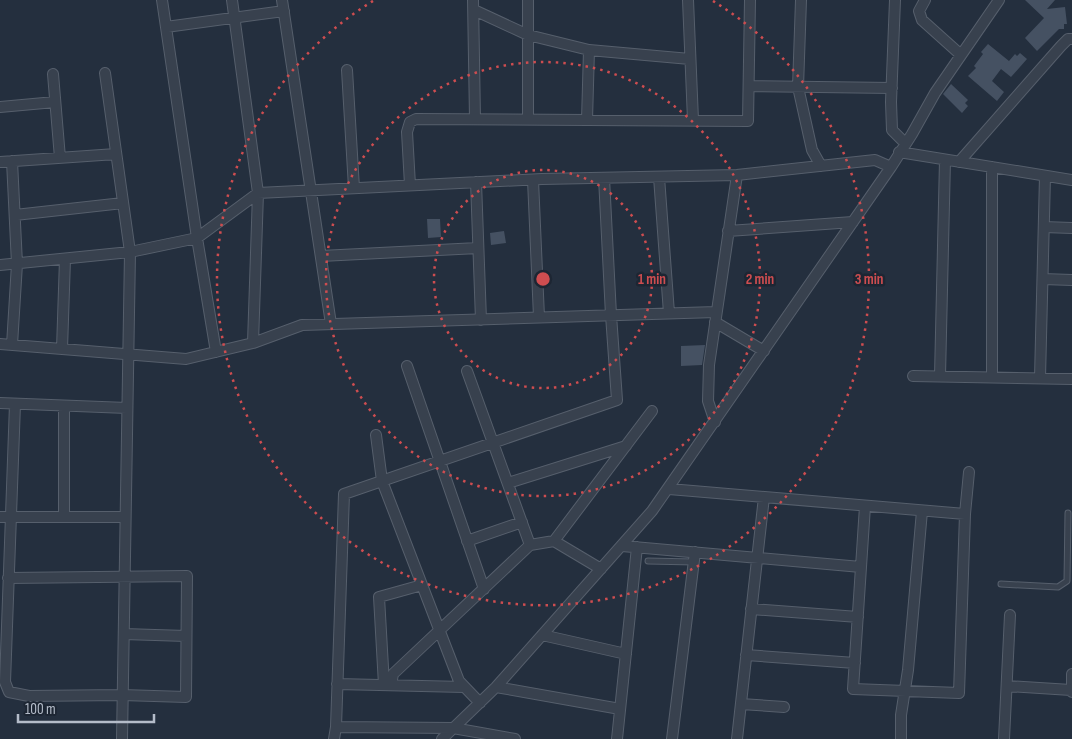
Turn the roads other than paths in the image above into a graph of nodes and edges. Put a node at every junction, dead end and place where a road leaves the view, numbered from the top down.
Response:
1 (162, 0) edge
2 (232, 0) edge
3 (282, 0) edge
4 (528, 0) edge
5 (688, 0) edge
6 (750, 0) edge
7 (801, 0) edge
8 (895, 0) edge
9 (925, 0) edge
10 (999, 0) edge
11 (473, 5) edge
12 (284, 11) junction
13 (234, 18) junction
14 (166, 27) junction
15 (528, 35) junction
16 (1072, 39) edge
17 (589, 50) junction
18 (961, 55) junction
19 (690, 59) junction
20 (347, 70) dead end
21 (105, 73) dead end
22 (52, 74) dead end
23 (749, 86) junction
24 (798, 87) junction
25 (892, 88) junction
26 (55, 102) junction
27 (0, 106) edge
28 (475, 119) junction
29 (528, 119) junction
30 (587, 120) junction
31 (693, 120) junction
32 (902, 148) junction
33 (116, 154) junction
34 (60, 158) junction
35 (945, 160) junction
36 (12, 161) junction
37 (0, 162) edge
38 (959, 162) junction
39 (821, 166) junction
40 (891, 167) junction
41 (992, 167) junction
42 (737, 175) junction
43 (1045, 176) junction
44 (658, 177) junction
45 (604, 178) junction
46 (532, 180) junction
47 (1072, 180) edge
48 (476, 182) junction
49 (410, 186) junction
50 (354, 188) junction
51 (311, 190) junction
52 (258, 193) junction
53 (123, 203) junction
54 (15, 215) junction
55 (853, 222) junction
56 (1044, 227) junction
57 (1072, 228) edge
58 (728, 231) junction
59 (197, 238) junction
60 (478, 248) junction
61 (130, 252) junction
62 (321, 256) junction
63 (65, 259) junction
64 (18, 264) junction
65 (0, 265) edge
66 (1043, 279) junction
67 (1072, 280) edge
68 (670, 313) junction
69 (611, 315) junction
70 (716, 317) junction
71 (539, 318) junction
72 (481, 320) junction
73 (331, 324) junction
74 (252, 343) junction
75 (0, 344) edge
76 (12, 345) junction
77 (62, 349) junction
78 (764, 350) junction
79 (216, 352) junction
80 (127, 355) junction
81 (407, 366) dead end
82 (467, 371) dead end
83 (913, 376) dead end
84 (940, 376) junction
85 (992, 377) junction
86 (1040, 378) junction
87 (1072, 379) edge
88 (0, 403) edge
89 (15, 404) junction
90 (64, 406) junction
91 (126, 408) junction
92 (652, 411) dead end
93 (715, 422) junction
94 (376, 435) dead end
95 (493, 442) junction
96 (626, 446) junction
97 (440, 461) junction
98 (969, 472) dead end
99 (382, 481) junction
100 (508, 483) junction
101 (669, 489) junction
102 (764, 497) junction
103 (865, 506) junction
104 (922, 511) junction
105 (1068, 513) dead end
106 (965, 514) junction
107 (5, 517) edge
108 (64, 517) junction
109 (125, 517) junction
110 (522, 522) junction
111 (1070, 530) edge
112 (467, 541) junction
113 (554, 541) junction
114 (530, 545) junction
115 (622, 546) junction
116 (637, 547) junction
117 (695, 557) junction
118 (757, 557) junction
119 (648, 561) dead end
120 (862, 567) junction
121 (601, 569) junction
122 (124, 576) junction
123 (8, 578) junction
124 (1001, 584) dead end
125 (422, 585) junction
126 (484, 590) junction
127 (751, 609) junction
128 (1010, 615) dead end
129 (858, 617) junction
130 (440, 631) junction
131 (124, 634) junction
132 (186, 636) junction
133 (542, 636) junction
134 (626, 654) junction
135 (746, 655) junction
136 (855, 663) junction
137 (1072, 674) edge
138 (337, 684) junction
139 (388, 685) junction
140 (1007, 686) junction
141 (464, 687) junction
142 (496, 688) junction
143 (905, 690) junction
144 (1072, 691) edge
145 (122, 695) junction
146 (480, 703) junction
147 (741, 704) junction
148 (784, 707) dead end
149 (620, 709) junction
150 (336, 727) junction
151 (453, 728) junction
152 (122, 739) edge
153 (334, 739) edge
154 (442, 739) edge
155 (515, 739) edge
156 (617, 739) edge
157 (672, 739) edge
158 (737, 739) edge
159 (901, 739) edge
160 (1004, 739) edge

1 - 14 street
2 - 13 street
3 - 12 street
4 - 15 street
5 - 19 street
6 - 23 street
7 - 24 street
8 - 25 street
9 - 18 street
10 - 18 street
11 - 15 street
11 - 28 street
12 - 13 street
12 - 51 street
13 - 14 street
13 - 52 street
14 - 59 street
15 - 17 street
15 - 29 street
16 - 38 street
17 - 19 street
17 - 30 street
18 - 32 street
19 - 31 street
20 - 50 street
21 - 33 street
22 - 26 street
23 - 24 street
23 - 31 street
24 - 25 street
24 - 39 street
25 - 32 street
26 - 27 street
26 - 34 street
28 - 29 street
28 - 49 street
29 - 30 street
30 - 31 street
32 - 35 street
32 - 40 street
33 - 34 street
33 - 53 street
34 - 36 street
35 - 38 street
35 - 84 street
36 - 37 street
36 - 54 street
38 - 41 street
39 - 40 street
39 - 42 street
40 - 55 street
41 - 43 street
41 - 85 street
42 - 44 street
42 - 58 street
43 - 47 street
43 - 56 street
44 - 45 street
44 - 68 street
45 - 46 street
45 - 69 street
46 - 48 street
46 - 71 street
48 - 49 street
48 - 60 street
49 - 50 street
50 - 51 street
51 - 52 street
51 - 62 street
52 - 59 street
52 - 74 street
53 - 54 street
53 - 61 street
54 - 64 street
55 - 58 street
55 - 78 street
56 - 57 street
56 - 66 street
58 - 70 street
59 - 61 street
59 - 79 street
60 - 62 street
60 - 72 street
61 - 63 street
61 - 80 street
62 - 73 street
63 - 64 street
63 - 77 street
64 - 65 street
64 - 76 street
66 - 67 street
66 - 86 street
68 - 69 street
68 - 70 street
69 - 71 street
69 - 95 street
70 - 78 street
70 - 93 street
71 - 72 street
72 - 73 street
73 - 74 street
74 - 79 street
75 - 76 street
76 - 77 street
77 - 80 street
78 - 93 street
79 - 80 street
80 - 91 street
81 - 97 street
82 - 95 street
83 - 84 street
84 - 85 street
85 - 86 street
86 - 87 street
88 - 89 street
89 - 90 street
89 - 107 street
90 - 91 street
90 - 108 street
91 - 109 street
92 - 96 street
93 - 101 street
94 - 99 street
95 - 97 street
95 - 100 street
96 - 100 street
96 - 113 street
97 - 99 street
97 - 112 street
98 - 106 street
99 - 125 street
99 - 138 street
100 - 110 street
101 - 102 street
101 - 115 street
102 - 103 street
102 - 118 street
103 - 104 street
103 - 120 street
104 - 106 street
104 - 143 street
105 - 111 lane
106 - 143 street
107 - 108 street
107 - 123 street
108 - 109 street
109 - 122 street
110 - 112 street
110 - 114 street
111 - 124 lane
112 - 126 street
113 - 114 street
113 - 121 street
114 - 126 street
115 - 116 street
115 - 121 street
116 - 117 street
116 - 134 street
117 - 118 street
117 - 119 lane
117 - 157 street
118 - 120 street
118 - 127 street
120 - 129 street
121 - 133 street
122 - 123 street
122 - 131 street
122 - 132 street
123 - 145 street
125 - 130 street
125 - 139 street
126 - 130 street
127 - 129 street
127 - 135 street
128 - 140 street
129 - 136 street
130 - 139 street
130 - 141 street
131 - 132 street
131 - 145 street
132 - 145 street
133 - 134 street
133 - 142 street
134 - 149 street
135 - 136 street
135 - 147 street
136 - 143 street
137 - 144 street
138 - 139 street
138 - 150 street
139 - 141 street
140 - 144 street
140 - 160 street
141 - 146 street
142 - 146 street
142 - 149 street
143 - 159 street
145 - 152 street
146 - 151 street
147 - 148 street
147 - 158 street
149 - 156 street
150 - 151 street
150 - 153 street
151 - 154 street
151 - 155 street

